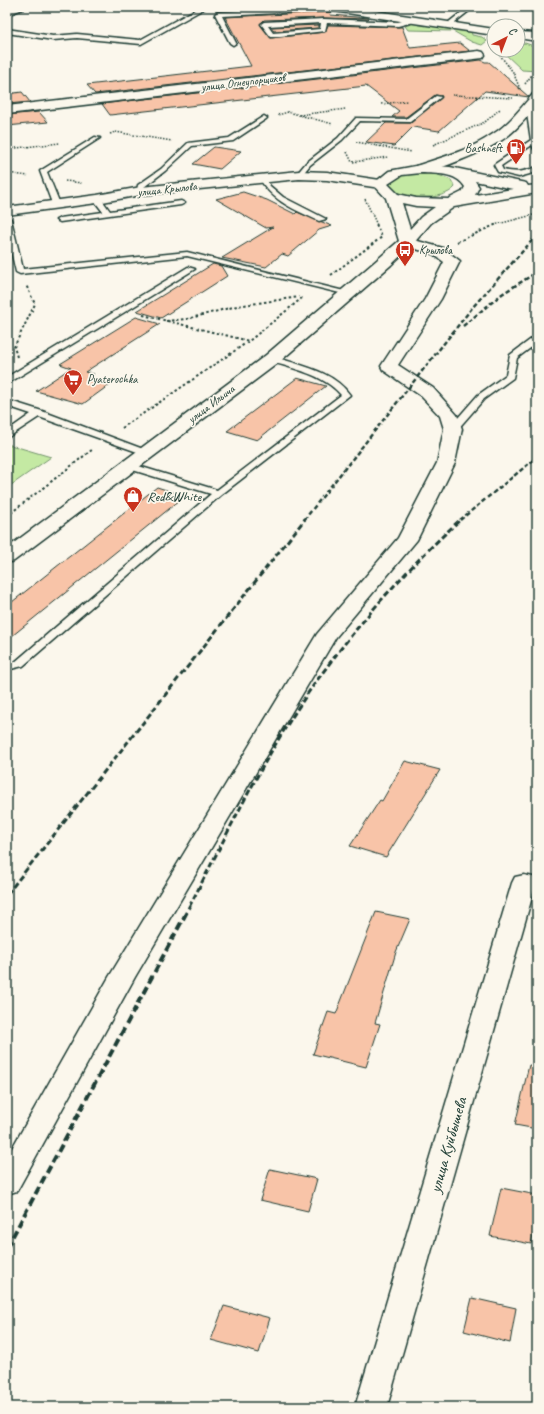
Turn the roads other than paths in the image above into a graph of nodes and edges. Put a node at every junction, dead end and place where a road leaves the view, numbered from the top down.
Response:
1 (19, 7) edge
2 (204, 7) edge
3 (471, 7) edge
4 (330, 8) edge
5 (7, 12) edge
6 (415, 20) junction
7 (324, 21) junction
8 (458, 27) junction
9 (486, 31) edge
10 (7, 32) edge
11 (526, 36) edge
12 (537, 37) edge
13 (233, 43) dead end
14 (479, 55) dead end
15 (438, 97) road end
16 (533, 102) edge
17 (7, 110) edge
18 (264, 118) road end
19 (97, 138) road end
20 (534, 141) junction
21 (537, 150) edge
22 (463, 154) junction
23 (421, 169) junction
24 (537, 169) edge
25 (396, 172) junction
26 (458, 173) junction
27 (299, 175) junction
28 (327, 176) junction
29 (263, 179) junction
30 (380, 184) junction
31 (141, 192) junction
32 (393, 197) junction
33 (97, 199) junction
34 (181, 203) dead end
35 (450, 203) junction
36 (56, 204) junction
37 (7, 211) edge
38 (108, 213) junction
39 (7, 219) edge
40 (322, 219) dead end
41 (60, 220) dead end
42 (407, 242) junction
43 (191, 268) dead end
44 (348, 293) junction
45 (537, 339) edge
46 (272, 359) junction
47 (7, 381) edge
48 (7, 403) edge
49 (39, 413) junction
50 (453, 429) junction
51 (7, 435) edge
52 (146, 452) junction
53 (129, 466) junction
54 (218, 493) junction
55 (7, 557) edge
56 (7, 667) edge
57 (524, 883) dead end
58 (7, 1183) edge
59 (371, 1407) edge

1 - 5 street
2 - 10 lane
3 - 8 lane
4 - 6 street
4 - 13 lane
6 - 7 lane
6 - 8 street
7 - 7 lane
8 - 9 street
11 - 12 street
14 - 17 street, улица Огнеупорщиков
15 - 27 lane
16 - 20 lane
16 - 22 street
18 - 31 lane
19 - 36 lane
20 - 21 lane
20 - 24 lane
22 - 23 street
22 - 26 street
23 - 25 street
23 - 26 street
25 - 28 street
25 - 30 street
26 - 35 street, улица Ильича
26 - 35 street
27 - 28 street, улица Крылова
27 - 29 street, улица Крылова
28 - 30 street
29 - 31 street, улица Крылова
29 - 40 lane
30 - 32 street
31 - 33 street, улица Крылова
32 - 35 street
32 - 42 street
33 - 36 street, улица Крылова
33 - 38 lane
34 - 38 lane
35 - 42 street, улица Ильича
36 - 37 street, улица Крылова
38 - 41 lane
39 - 44 lane
42 - 44 street, улица Ильича
42 - 50 street
43 - 47 lane
44 - 46 street, улица Ильича
45 - 50 lane
46 - 52 street, улица Ильича
46 - 54 lane
48 - 49 lane
49 - 51 lane
49 - 52 lane
50 - 58 street
52 - 53 street, улица Ильича
53 - 54 lane
53 - 55 street, улица Ильича
54 - 56 lane
57 - 59 street, улица Куйбышева

